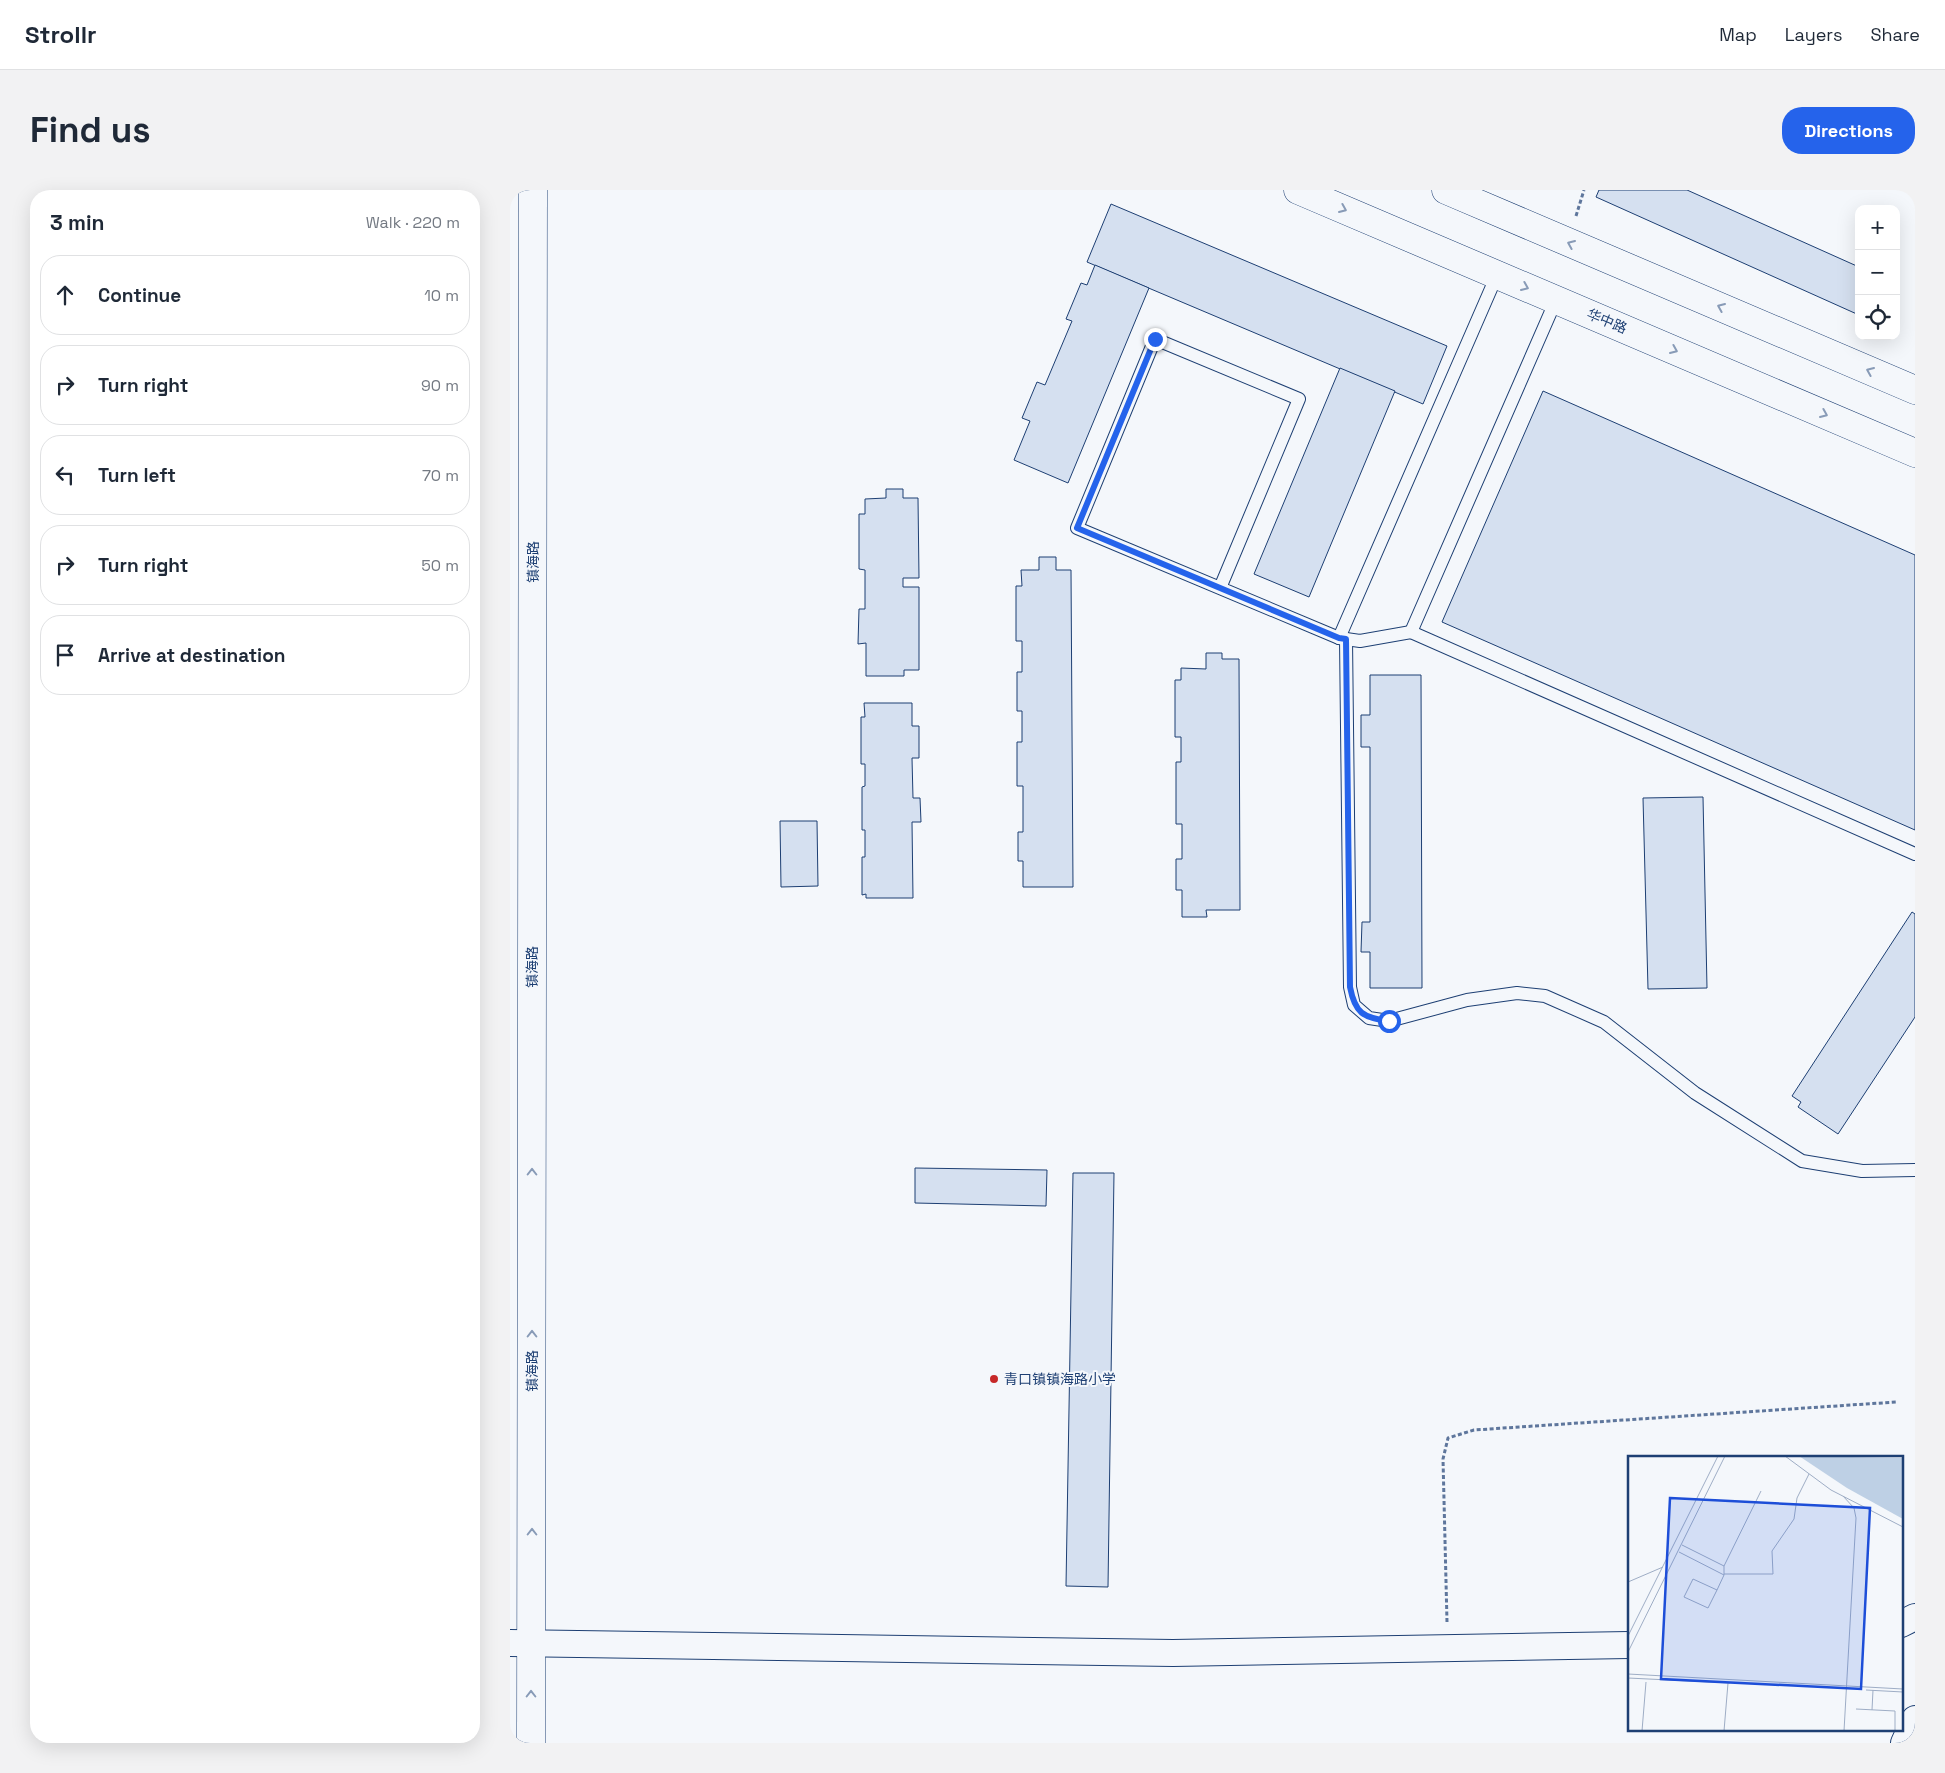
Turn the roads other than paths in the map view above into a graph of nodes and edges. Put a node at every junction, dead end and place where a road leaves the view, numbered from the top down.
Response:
1 (533, 190) edge
2 (1298, 190) edge
3 (1446, 190) edge
4 (1497, 275) junction
5 (1556, 300) junction
6 (1915, 390) edge
7 (1915, 453) edge
8 (1220, 588) junction
9 (1412, 632) junction
10 (1342, 638) junction
11 (1915, 854) edge
12 (1915, 1170) edge
13 (1915, 1617) edge
14 (1902, 1624) edge
15 (521, 1644) edge
16 (1628, 1645) edge
17 (1915, 1719) edge
18 (531, 1743) edge
19 (1904, 1743) edge

15 -> 1 main road, 镇海路
2 -> 4 main road, 华中路
6 -> 3 main road
4 -> 5 main road, 华中路
4 - 10 lane
5 -> 7 main road, 华中路
5 - 9 lane
8 - 8 lane
8 - 10 lane
9 - 10 lane
9 - 11 lane
10 - 12 lane
13 - 14 street
15 - 16 street
18 -> 15 main road, 镇海路
17 - 19 street

